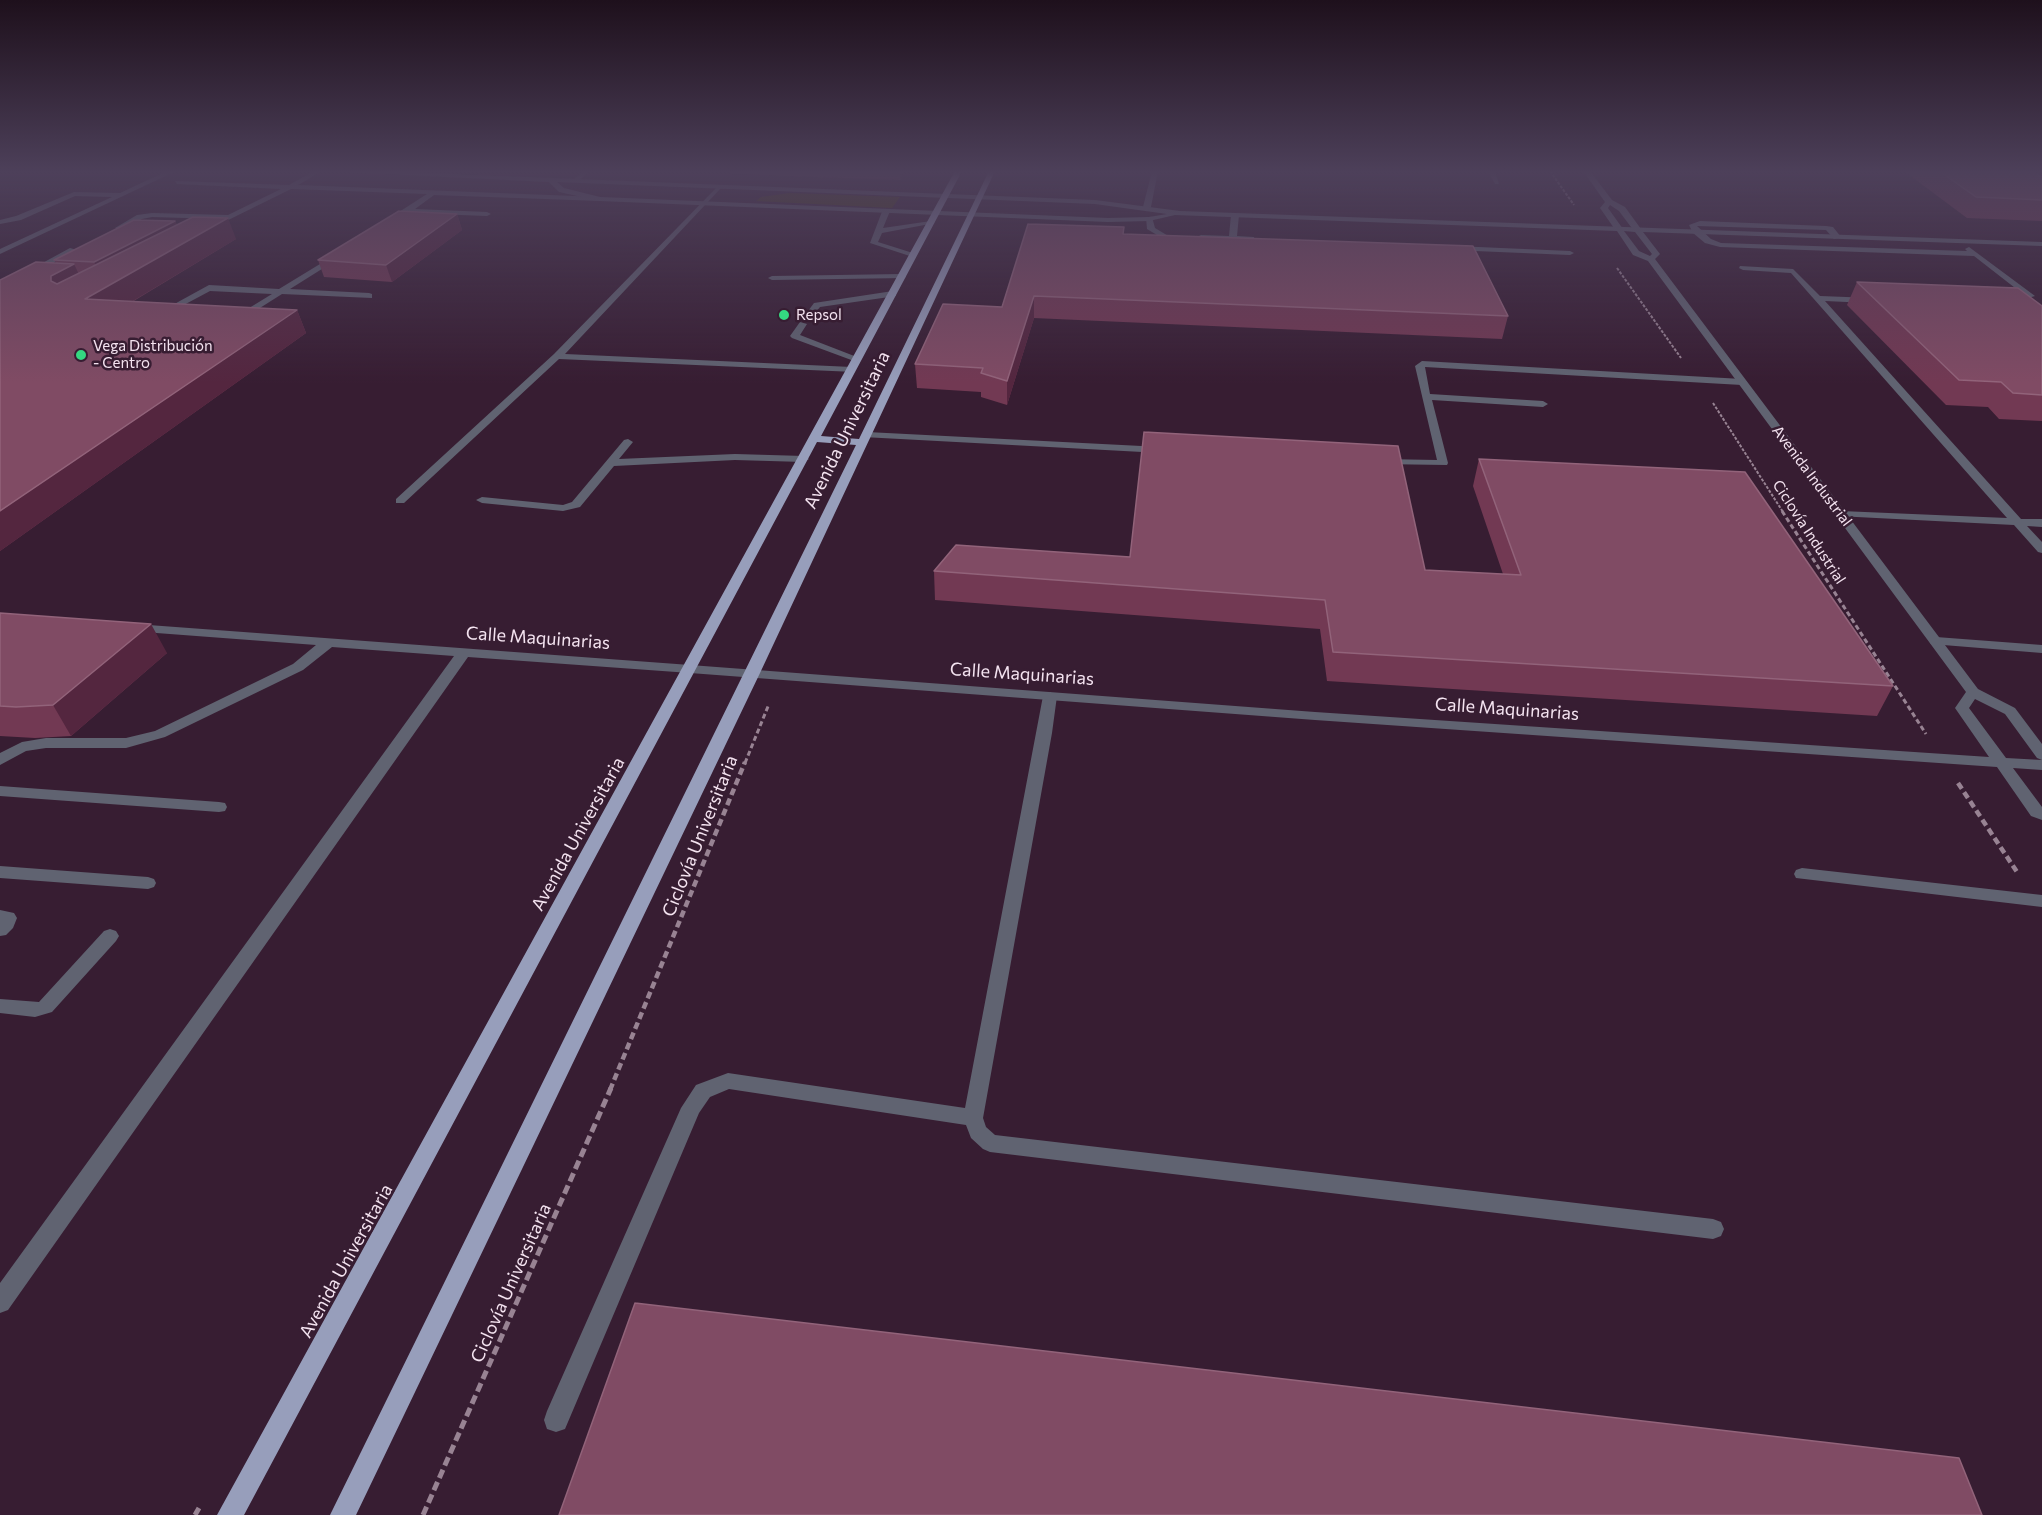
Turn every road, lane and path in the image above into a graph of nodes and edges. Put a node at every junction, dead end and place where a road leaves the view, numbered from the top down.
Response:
1 (22, 242) edge
2 (667, 242) edge
3 (875, 242) edge
4 (921, 242) edge
5 (959, 242) edge
6 (1166, 242) edge
7 (1628, 242) edge
8 (1647, 242) edge
9 (1710, 242) edge
10 (1961, 242) edge
11 (1979, 242) edge
12 (2042, 244) edge
13 (78, 248) edge
14 (349, 248) edge
15 (1442, 248) edge
16 (0, 252) edge
17 (1167, 253) edge
18 (1570, 253) dead end
19 (1976, 254) junction
20 (913, 256) junction
21 (1651, 259) junction
22 (1616, 265) dead end
23 (1743, 267) dead end
24 (902, 276) junction
25 (772, 278) dead end
26 (38, 280) edge
27 (281, 292) junction
28 (893, 294) junction
29 (2008, 295) edge
30 (369, 296) dead end
31 (2031, 296) junction
32 (2042, 297) edge
33 (1818, 298) junction
34 (1876, 300) edge
35 (162, 313) edge
36 (244, 315) edge
37 (557, 356) junction
38 (854, 364) junction
39 (1696, 379) junction
40 (1742, 382) junction
41 (1426, 397) junction
42 (1543, 404) dead end
43 (865, 439) junction
44 (814, 440) junction
45 (628, 442) dead end
46 (1174, 451) edge
47 (804, 459) junction
48 (1365, 461) edge
49 (611, 463) junction
50 (482, 500) dead end
51 (400, 501) dead end
52 (1841, 514) junction
53 (2019, 522) junction
54 (2042, 523) edge
55 (2042, 549) edge
56 (118, 626) edge
57 (1936, 641) junction
58 (329, 642) junction
59 (2042, 649) edge
60 (464, 652) junction
61 (690, 669) junction
62 (753, 673) junction
63 (782, 674) junction
64 (1973, 692) junction
65 (1050, 696) junction
66 (2042, 754) edge
67 (1941, 758) junction
68 (0, 760) edge
69 (2001, 763) junction
70 (2042, 765) edge
71 (0, 791) edge
72 (219, 807) dead end
73 (2042, 815) edge
74 (0, 872) edge
75 (1802, 874) dead end
76 (147, 883) dead end
77 (2039, 900) edge
78 (0, 916) edge
79 (0, 930) edge
80 (111, 936) dead end
81 (0, 1006) edge
82 (973, 1118) junction
83 (1713, 1229) dead end
84 (0, 1302) edge
85 (556, 1420) dead end
86 (230, 1515) edge
87 (343, 1515) edge
88 (423, 1515) edge

1 - 16 street
2 - 37 street
3 - 20 street
4 - 20 main road, Avenida Universitaria
5 - 43 main road, Avenida Universitaria
6 - 17 street
7 - 21 street, Avenida Industrial
8 - 21 street, Avenida Industrial
9 - 19 street
10 - 19 street
11 - 12 street
13 - 26 street
14 - 27 street
15 - 18 street
19 - 31 street
20 - 24 main road, Avenida Universitaria
21 - 40 street, Avenida Industrial
22 - 39 path, Ciclovía Industrial
23 - 33 street
24 - 25 street
24 - 28 main road, Avenida Universitaria
27 - 30 street
27 - 35 street
27 - 36 street
28 - 38 main road, Avenida Universitaria
28 - 38 street
29 - 31 street
31 - 32 street
33 - 34 street
33 - 53 street
37 - 38 street
37 - 51 street
38 - 44 main road, Avenida Universitaria
39 - 40 street
39 - 41 street
39 - 67 path, Ciclovía Industrial
40 - 52 street, Avenida Industrial
41 - 42 street
41 - 48 street
43 - 44 main road
43 - 46 street
43 - 62 main road, Avenida Universitaria
44 - 47 main road, Avenida Universitaria
45 - 49 street
47 - 49 street
47 - 61 main road, Avenida Universitaria
49 - 50 street
52 - 53 street
52 - 57 street, Avenida Industrial
53 - 54 street
53 - 55 street
56 - 58 street, Calle Maquinarias
57 - 59 street
57 - 64 street, Avenida Industrial
58 - 60 street, Calle Maquinarias
58 - 68 street
60 - 61 street, Calle Maquinarias
60 - 84 street
61 - 62 street, Calle Maquinarias
61 - 86 main road, Avenida Universitaria
62 - 63 street, Calle Maquinarias
62 - 87 main road, Avenida Universitaria
63 - 65 street, Calle Maquinarias
63 - 88 path, Ciclovía Universitaria
64 - 66 street, Avenida Industrial
64 - 69 street
65 - 67 street, Calle Maquinarias
65 - 82 street
67 - 69 street, Calle Maquinarias
67 - 77 path, Ciclovía Industrial
69 - 70 street, Calle Maquinarias
69 - 73 street
71 - 72 street
74 - 76 street
75 - 77 street
78 - 79 street
80 - 81 street
82 - 83 street
82 - 85 street

